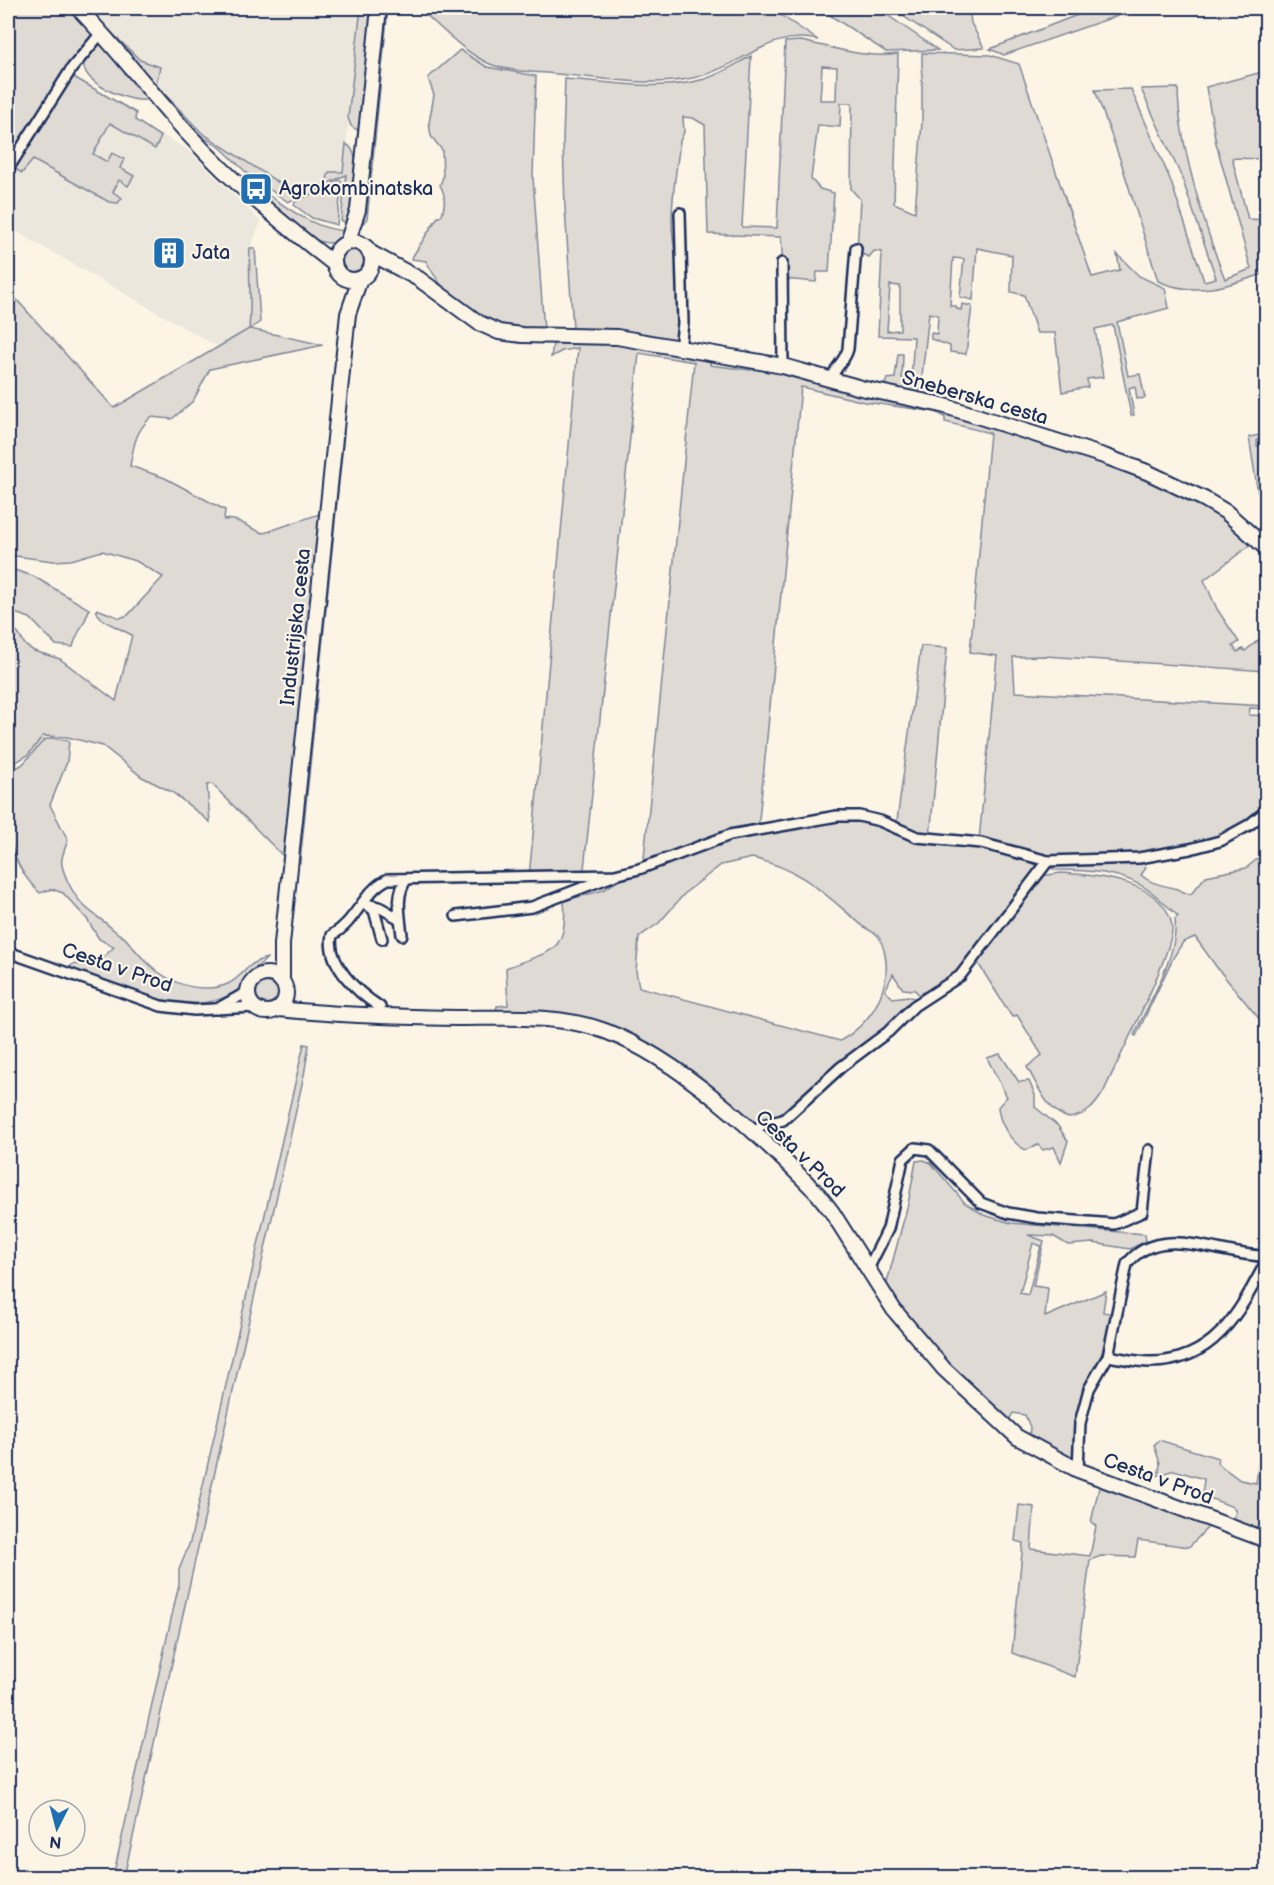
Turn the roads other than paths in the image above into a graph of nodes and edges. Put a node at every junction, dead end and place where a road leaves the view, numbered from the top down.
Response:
1 (78, 8) edge
2 (379, 8) edge
3 (102, 32) junction
4 (8, 169) edge
5 (358, 210) junction
6 (680, 213) dead end
7 (307, 242) junction
8 (343, 245) junction
9 (855, 248) dead end
10 (366, 249) junction
11 (782, 263) dead end
12 (338, 270) junction
13 (400, 270) junction
14 (364, 275) junction
15 (348, 314) junction
16 (680, 349) junction
17 (783, 366) junction
18 (832, 379) junction
19 (1266, 548) edge
20 (1266, 811) edge
21 (1048, 861) junction
22 (615, 875) junction
23 (407, 879) junction
24 (363, 903) junction
25 (456, 916) dead end
26 (400, 919) junction
27 (402, 935) dead end
28 (382, 939) dead end
29 (282, 944) junction
30 (8, 952) edge
31 (266, 975) junction
32 (284, 987) junction
33 (249, 991) junction
34 (255, 1008) junction
35 (217, 1009) junction
36 (278, 1009) junction
37 (318, 1012) junction
38 (381, 1017) junction
39 (752, 1133) junction
40 (1149, 1150) dead end
41 (1266, 1256) edge
42 (1266, 1262) edge
43 (869, 1268) junction
44 (1108, 1356) junction
45 (1078, 1470) junction
46 (1266, 1540) edge

1 - 3 street
2 - 5 street
3 - 4 street
3 - 7 street
5 - 8 street
5 - 10 street
6 - 16 street
7 - 8 street
7 - 12 street
8 - 10 street
8 - 12 street
9 - 18 street
10 - 13 street, Sneberska cesta
10 - 14 street
11 - 17 street
12 - 14 street
12 - 15 street, Industrijska cesta
13 - 14 street
13 - 16 street, Sneberska cesta
14 - 15 street, Industrijska cesta
15 - 29 street, Industrijska cesta
16 - 17 street, Sneberska cesta
17 - 18 street, Sneberska cesta
18 - 19 street, Sneberska cesta
20 - 21 street
21 - 22 street
21 - 39 street
22 - 23 street
22 - 25 street
23 - 24 street
23 - 26 street
24 - 26 street
24 - 28 street
24 - 38 street
26 - 27 street
29 - 31 street, Industrijska cesta
29 - 32 street, Industrijska cesta
30 - 35 street, Cesta v Prod
31 - 32 street
31 - 33 street
32 - 36 street
32 - 37 street, Cesta v Prod
33 - 34 street
33 - 35 street
34 - 35 street, Cesta v Prod
34 - 36 street
36 - 37 street, Cesta v Prod
37 - 38 street, Cesta v Prod
38 - 39 street, Cesta v Prod
39 - 43 street, Cesta v Prod
40 - 43 street
41 - 44 street
42 - 44 street
43 - 45 street, Cesta v Prod
44 - 45 street
45 - 46 street, Cesta v Prod

